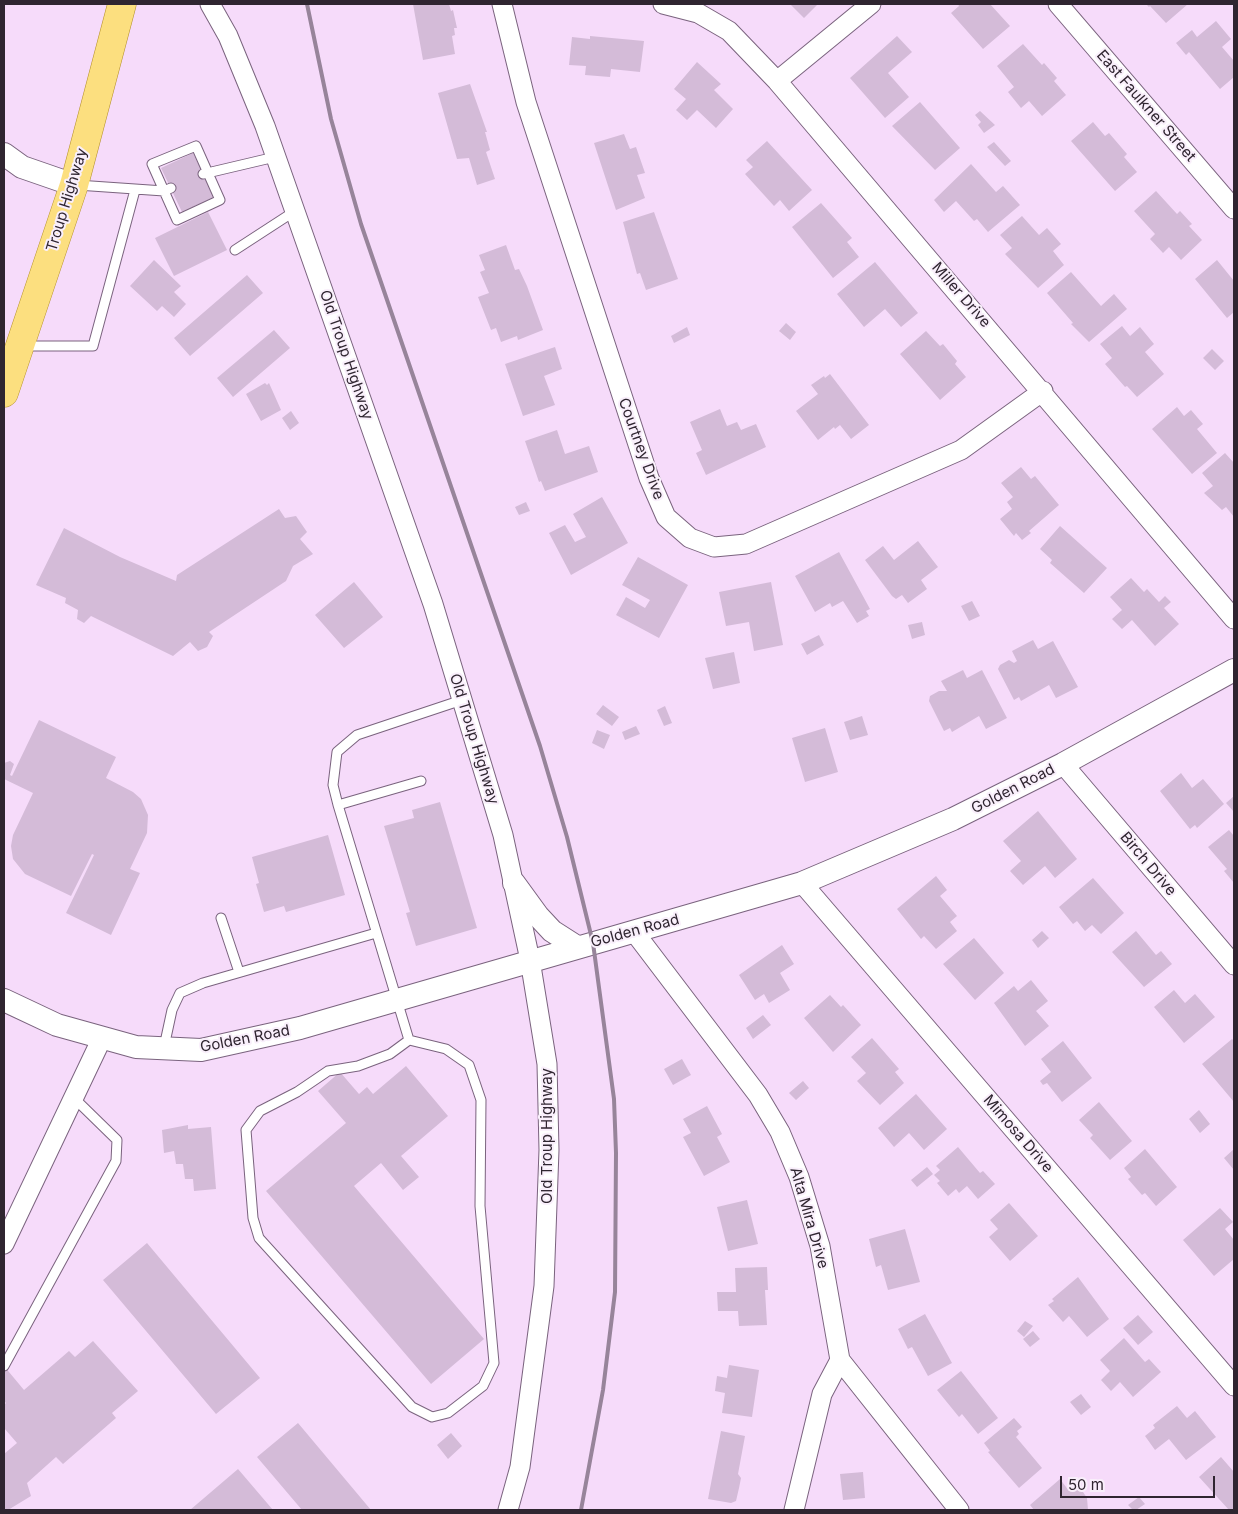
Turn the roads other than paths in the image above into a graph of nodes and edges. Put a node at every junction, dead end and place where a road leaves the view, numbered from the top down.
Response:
1 (122, 4) edge
2 (210, 4) edge
3 (502, 4) edge
4 (663, 4) edge
5 (871, 4) edge
6 (1058, 4) edge
7 (778, 81) junction
8 (4, 154) edge
9 (276, 157) junction
10 (205, 173) junction
11 (74, 185) junction
12 (167, 189) junction
13 (135, 190) junction
14 (1234, 209) edge
15 (295, 211) junction
16 (235, 250) dead end
17 (20, 346) junction
18 (1044, 391) junction
19 (4, 393) edge
20 (1234, 619) edge
21 (1234, 670) edge
22 (462, 700) junction
23 (1063, 764) junction
24 (421, 781) dead end
25 (338, 805) junction
26 (514, 883) junction
27 (802, 883) junction
28 (221, 918) dead end
29 (376, 933) junction
30 (635, 933) junction
31 (576, 948) junction
32 (530, 960) junction
33 (1234, 965) edge
34 (239, 972) junction
35 (4, 1000) edge
36 (396, 1000) junction
37 (102, 1038) junction
38 (409, 1040) junction
39 (164, 1048) junction
40 (74, 1098) junction
41 (4, 1244) edge
42 (840, 1360) junction
43 (4, 1366) edge
44 (1234, 1386) edge
45 (508, 1510) edge
46 (794, 1510) edge
47 (959, 1510) edge

1 - 11 main road, Troup Highway
2 - 9 street, Old Troup Highway
3 - 18 street, Courtney Drive
4 - 7 street, Miller Drive
5 - 7 street
6 - 14 street, East Faulkner Street
7 - 18 street, Miller Drive
8 - 11 street
9 - 10 lane
9 - 15 street, Old Troup Highway
10 - 12 lane
10 - 12 lane
11 - 13 lane
11 - 17 main road, Troup Highway
12 - 13 lane
13 - 17 lane
15 - 16 lane
15 - 22 street, Old Troup Highway
17 - 19 main road, Troup Highway
18 - 20 street, Miller Drive
21 - 23 street, Golden Road
22 - 25 lane
22 - 26 street, Old Troup Highway
23 - 27 street, Golden Road
23 - 33 street, Birch Drive
24 - 25 lane
25 - 29 lane
26 - 31 street
26 - 32 street, Old Troup Highway
27 - 30 street, Golden Road
27 - 44 street, Mimosa Drive
28 - 34 lane
29 - 34 lane
29 - 36 lane
30 - 31 street, Golden Road
30 - 42 street, Alta Mira Drive
31 - 32 street, Golden Road
32 - 36 street, Golden Road
32 - 45 street, Old Troup Highway
34 - 39 lane
35 - 37 street, Golden Road
36 - 38 lane
36 - 39 street, Golden Road
37 - 39 street, Golden Road
37 - 40 street
38 - 38 lane
40 - 41 street
40 - 43 lane
42 - 46 street
42 - 47 street, Alta Mira Drive

